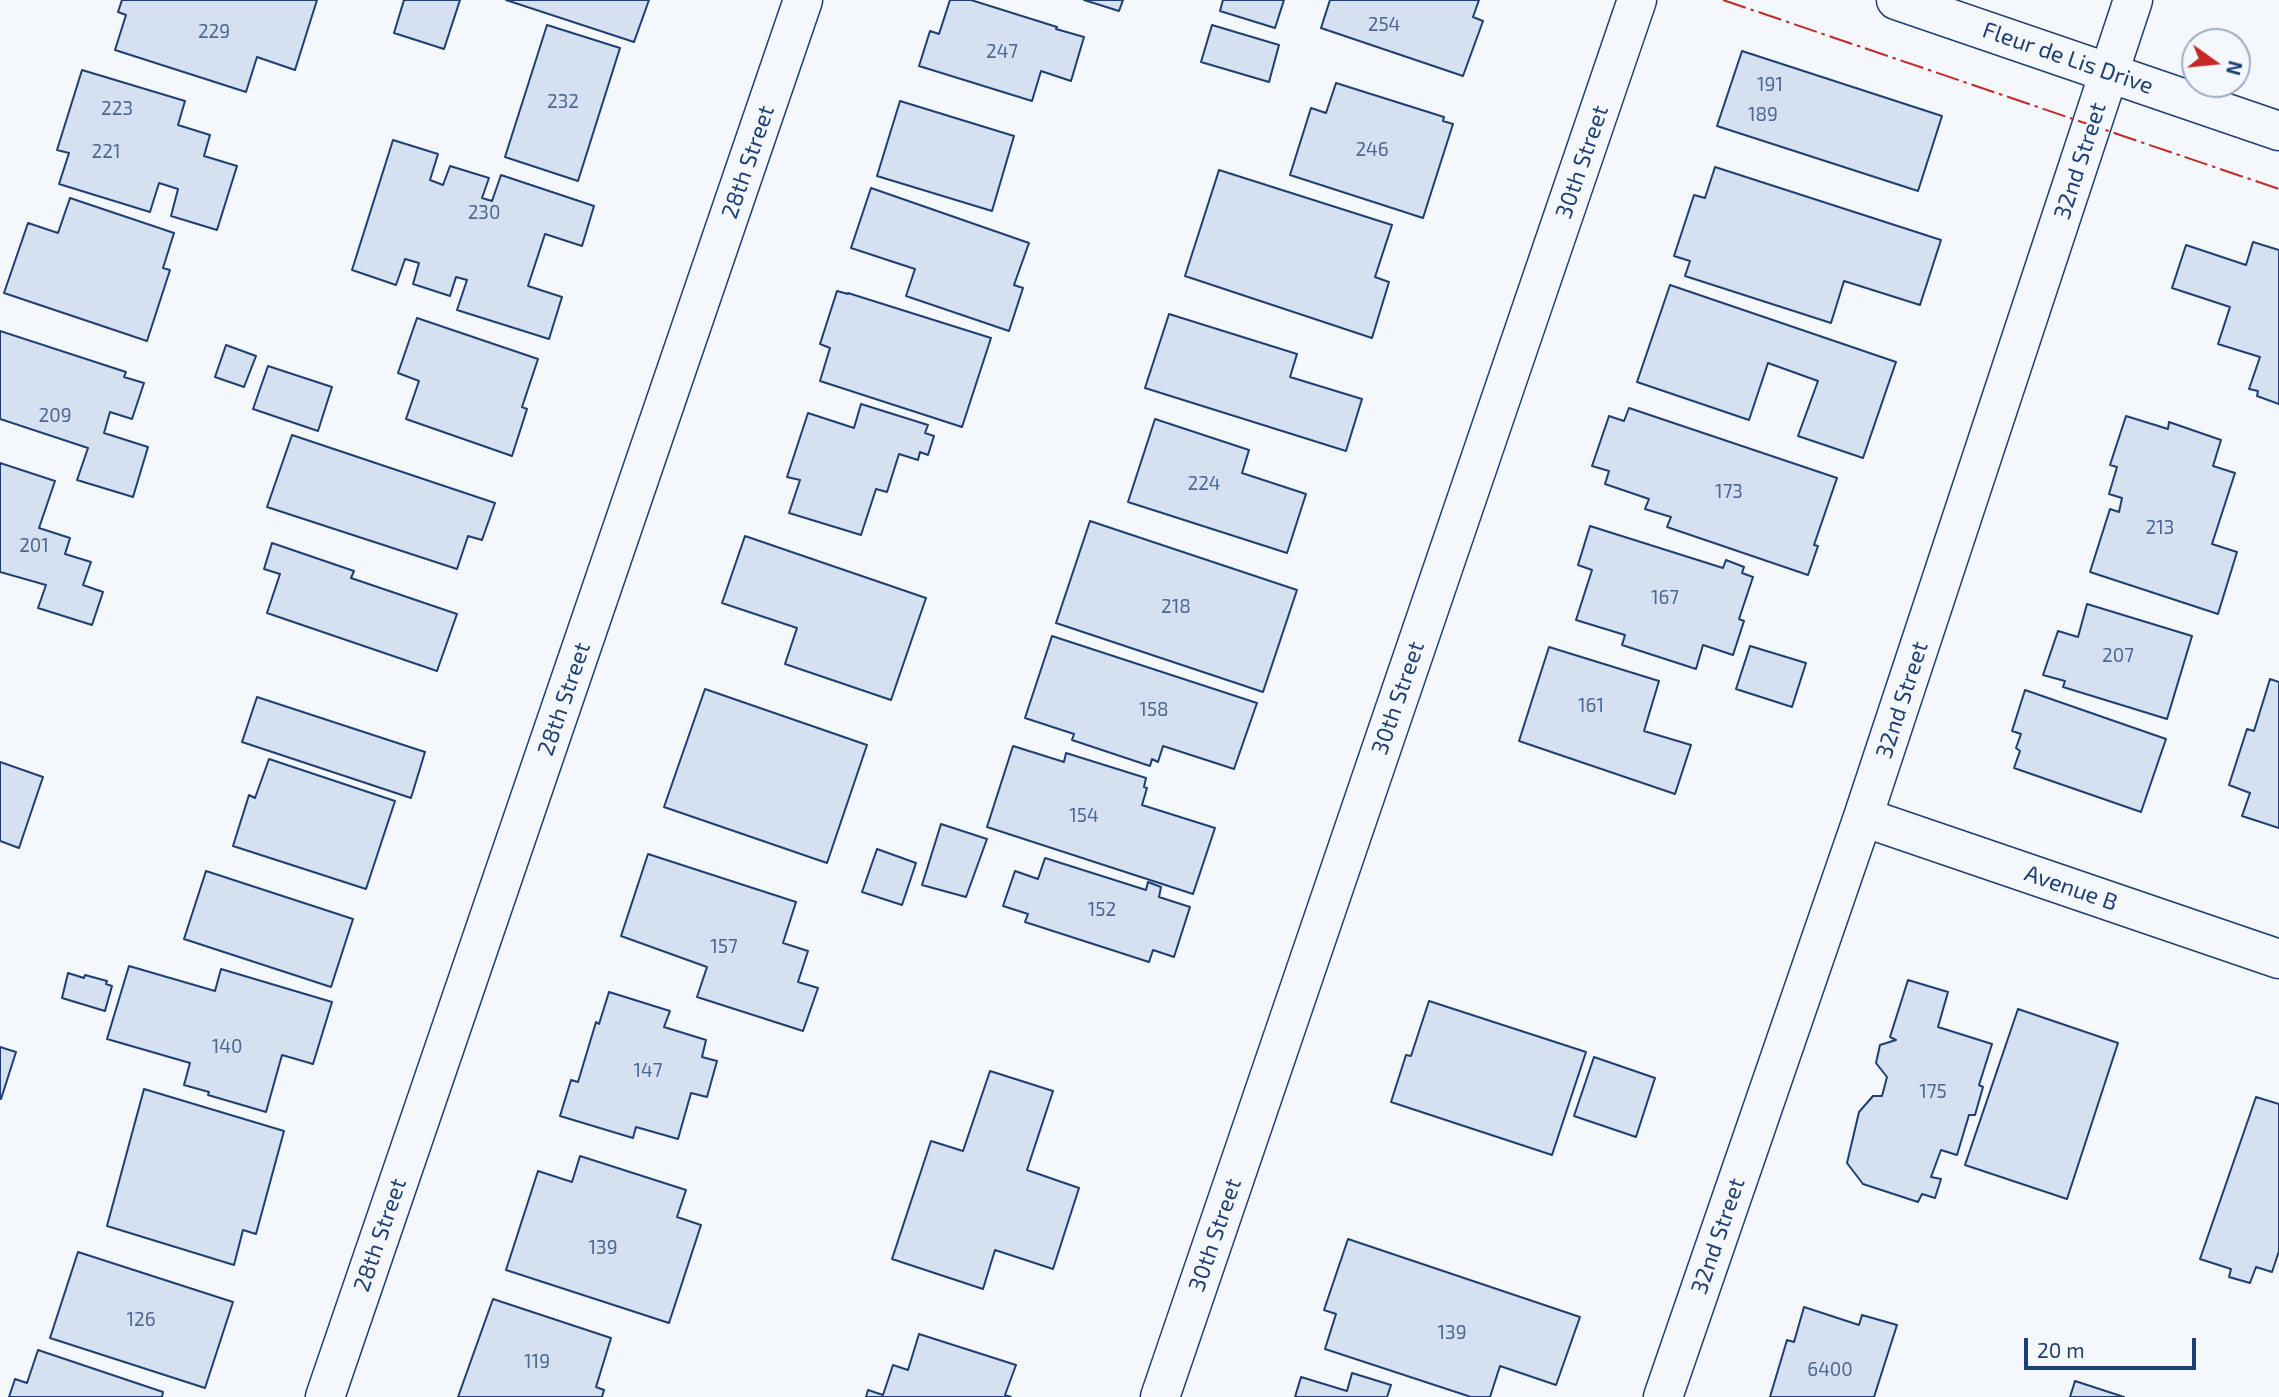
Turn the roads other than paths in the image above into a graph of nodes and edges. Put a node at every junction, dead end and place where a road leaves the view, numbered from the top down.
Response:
1 (803, 0) edge
2 (1637, 0) edge
3 (1896, 0) edge
4 (2133, 0) edge
5 (2109, 73) junction
6 (2279, 131) edge
7 (1863, 817) junction
8 (2279, 959) edge
9 (325, 1397) edge
10 (1160, 1397) edge
11 (1663, 1397) edge

1 - 9 street, 28th Street
2 - 10 street, 30th Street
3 - 5 street, Fleur de Lis Drive
4 - 5 street, 32nd Street
5 - 6 street, Fleur de Lis Drive
5 - 7 street, 32nd Street
7 - 8 street, Avenue B
7 - 11 street, 32nd Street

